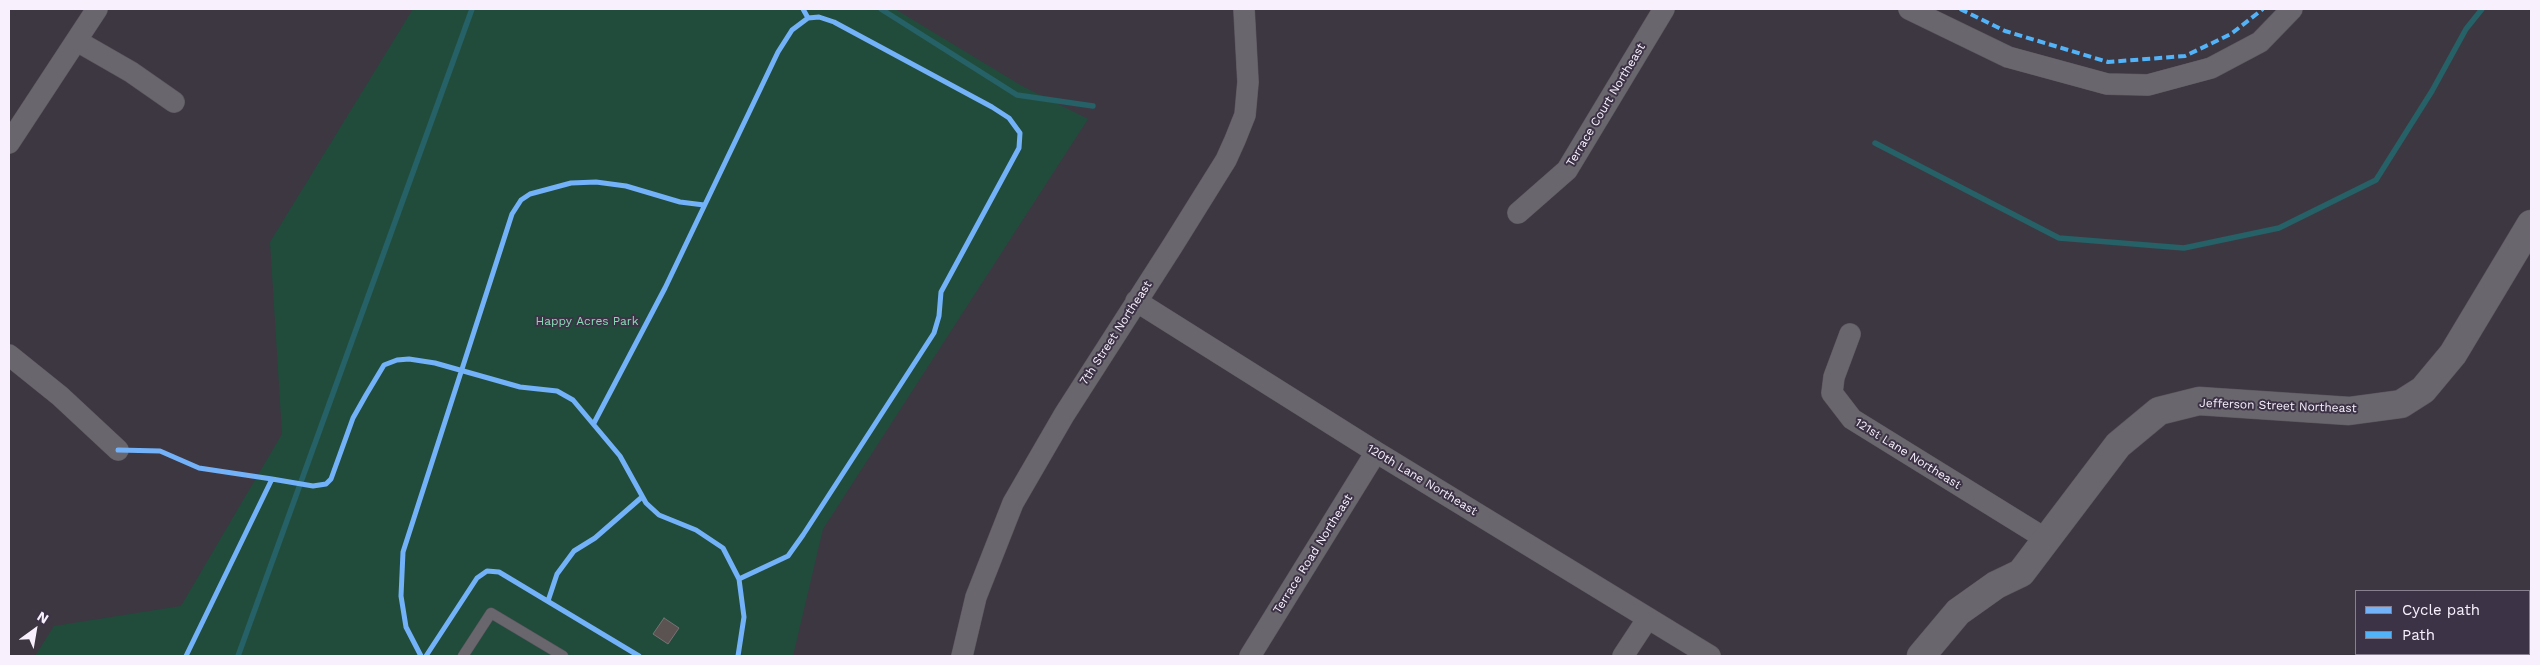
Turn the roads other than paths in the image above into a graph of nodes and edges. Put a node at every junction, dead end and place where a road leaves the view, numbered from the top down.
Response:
1 (97, 9) edge
2 (1244, 9) edge
3 (1664, 9) edge
4 (1909, 9) edge
5 (2292, 9) edge
6 (76, 41) junction
7 (174, 102) dead end
8 (9, 143) edge
9 (1518, 214) dead end
10 (2531, 224) edge
11 (1136, 301) junction
12 (1850, 334) dead end
13 (9, 355) edge
14 (118, 450) dead end
15 (1376, 452) junction
16 (2046, 539) junction
17 (1648, 618) junction
18 (464, 656) edge
19 (564, 656) edge
20 (962, 656) edge
21 (1250, 656) edge
22 (1623, 656) edge
23 (1710, 656) edge
24 (1920, 656) edge

1 - 6 street
2 - 11 street, 7th Street Northeast
3 - 9 street, Terrace Court Northeast
4 - 5 street
6 - 7 street
6 - 8 street
10 - 16 street, Jefferson Street Northeast
11 - 15 street, 120th Lane Northeast
11 - 20 street, 7th Street Northeast
12 - 16 street, 121st Lane Northeast
13 - 14 street
15 - 17 street, 120th Lane Northeast
15 - 21 street, Terrace Road Northeast
16 - 24 street, Jefferson Street Northeast
17 - 22 street
17 - 23 street, 120th Lane Northeast
18 - 19 lane

